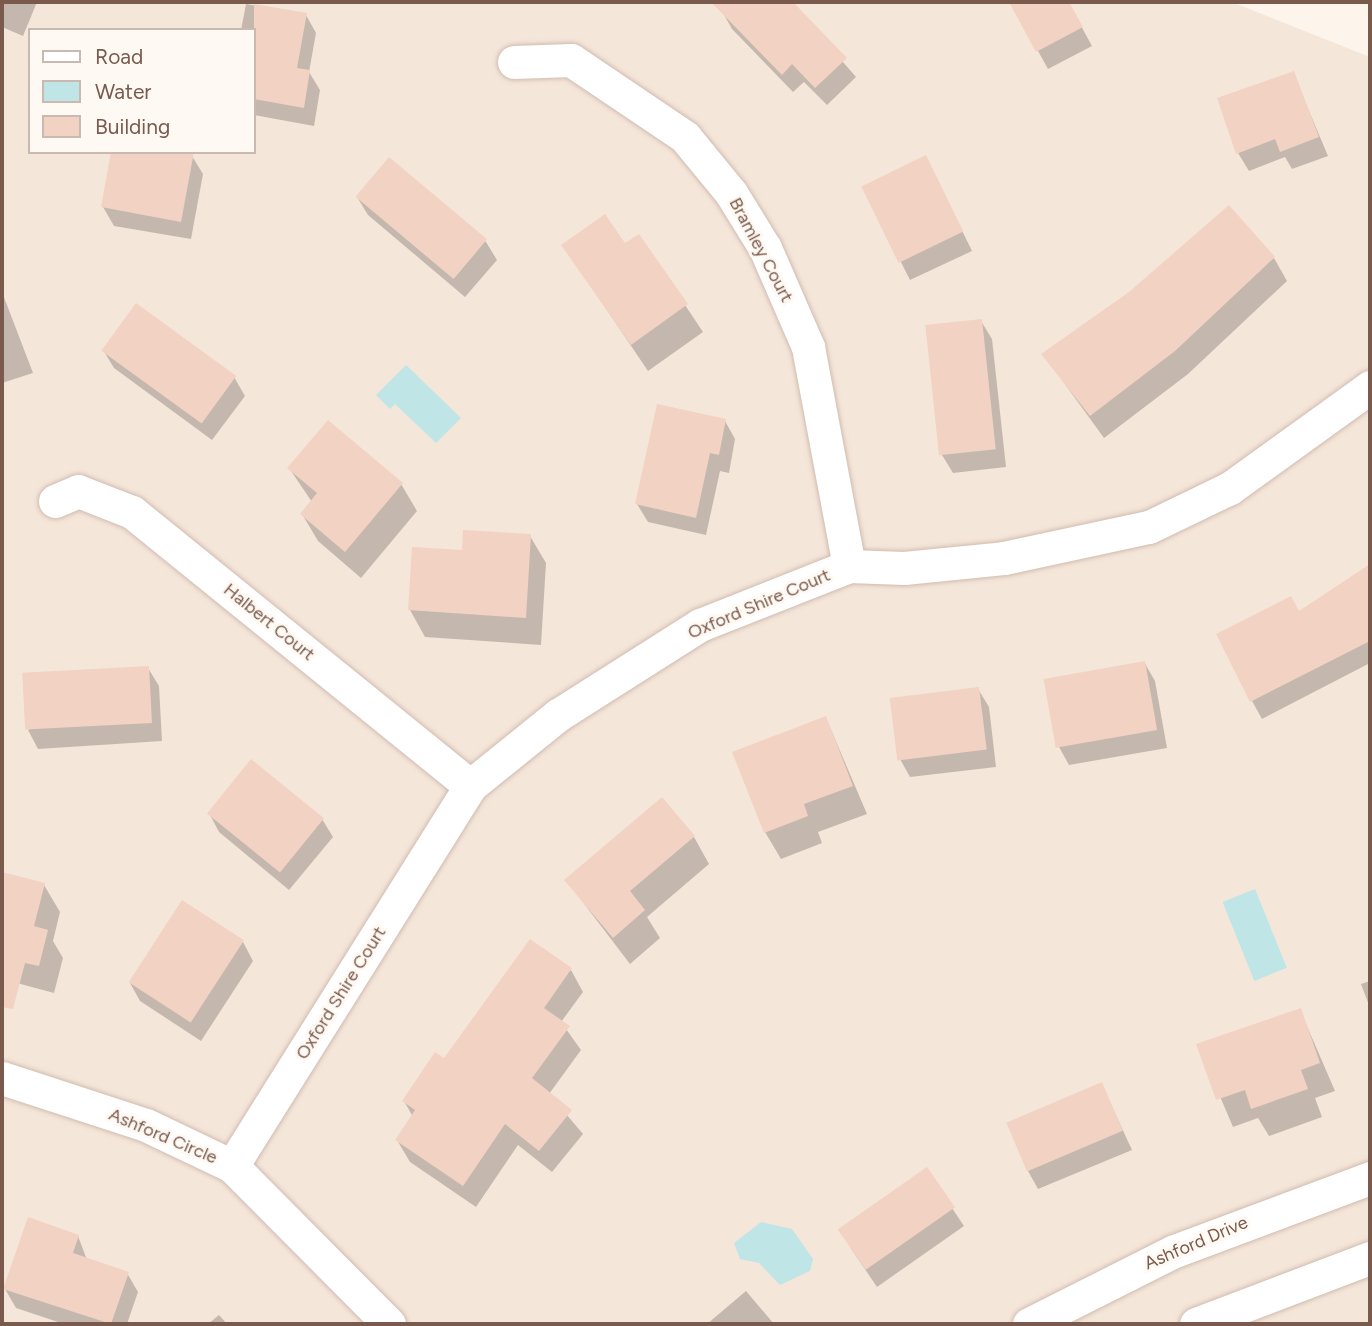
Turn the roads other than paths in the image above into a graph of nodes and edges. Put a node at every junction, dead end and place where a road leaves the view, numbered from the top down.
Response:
1 (514, 62) dead end
2 (1370, 387) edge
3 (55, 501) dead end
4 (849, 566) junction
5 (470, 786) junction
6 (2, 1078) edge
7 (232, 1166) junction
8 (1370, 1178) edge
9 (1370, 1258) edge
10 (389, 1324) edge
11 (1029, 1324) edge
12 (1196, 1324) edge

1 - 4 street, Bramley Court
2 - 4 street, Oxford Shire Court
3 - 5 street, Halbert Court
4 - 5 street, Oxford Shire Court
5 - 7 street, Oxford Shire Court
6 - 7 street, Ashford Circle
7 - 10 street, Ashford Circle
8 - 11 street, Ashford Drive
9 - 12 street

